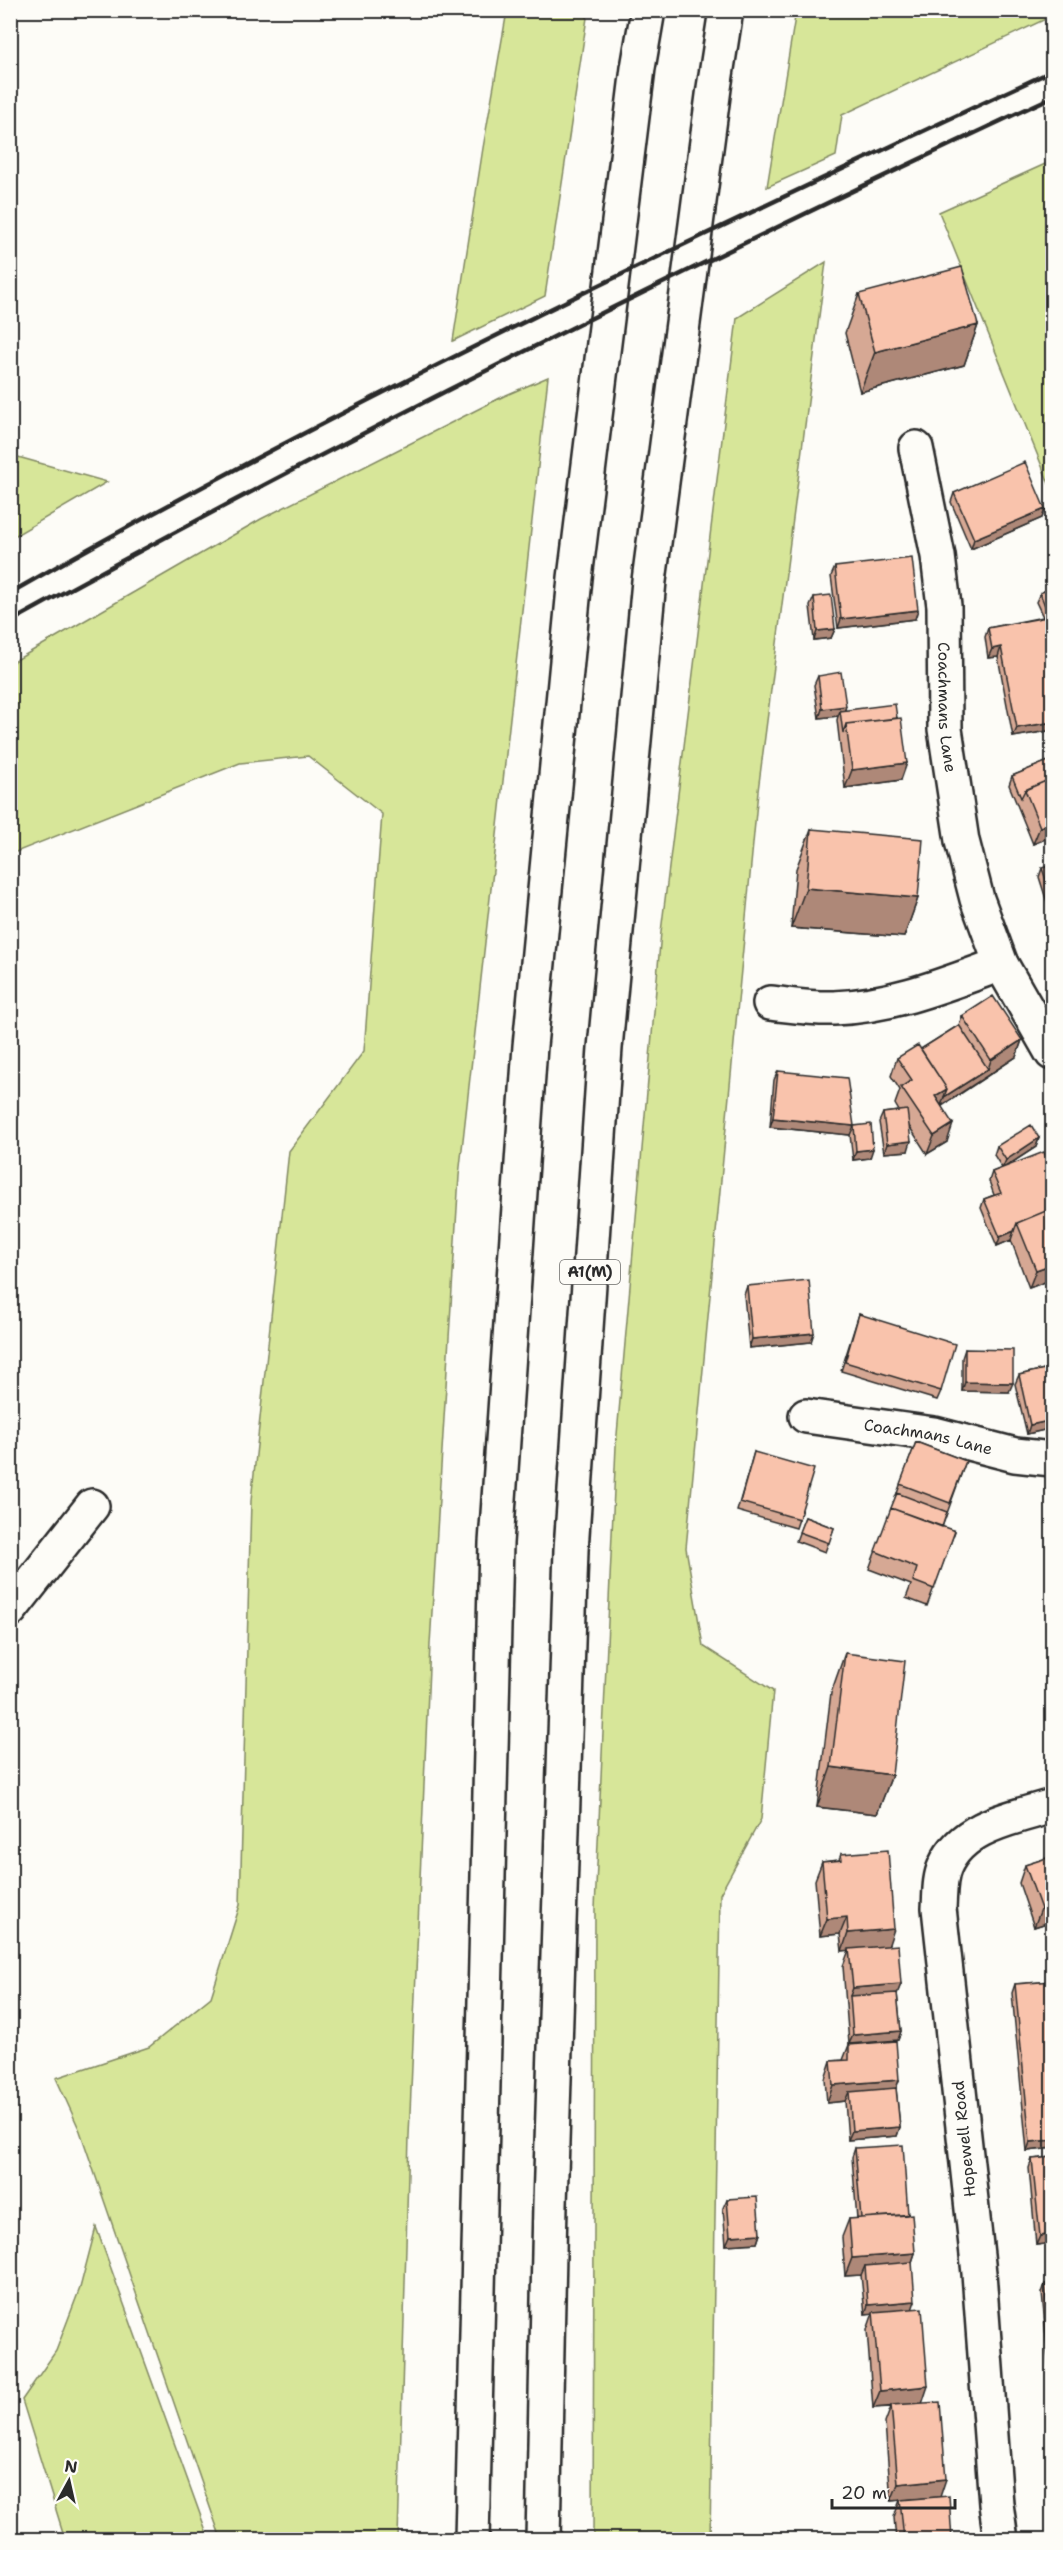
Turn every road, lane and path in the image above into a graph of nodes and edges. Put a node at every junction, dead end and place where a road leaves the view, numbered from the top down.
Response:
1 (648, 10) edge
2 (726, 10) edge
3 (916, 448) dead end
4 (1001, 963) junction
5 (770, 1003) dead end
6 (1053, 1053) edge
7 (806, 1416) dead end
8 (1053, 1460) edge
9 (92, 1506) dead end
10 (10, 1610) edge
11 (1053, 1806) edge
12 (472, 2540) edge
13 (543, 2540) edge
14 (1001, 2540) edge

1 - 12 main road
2 - 13 main road, A1(M)
3 - 4 main road, Coachmans Lane
4 - 5 main road
4 - 6 main road, Coachmans Lane
7 - 8 main road, Coachmans Lane
9 - 10 main road
11 - 14 main road, Hopewell Road

